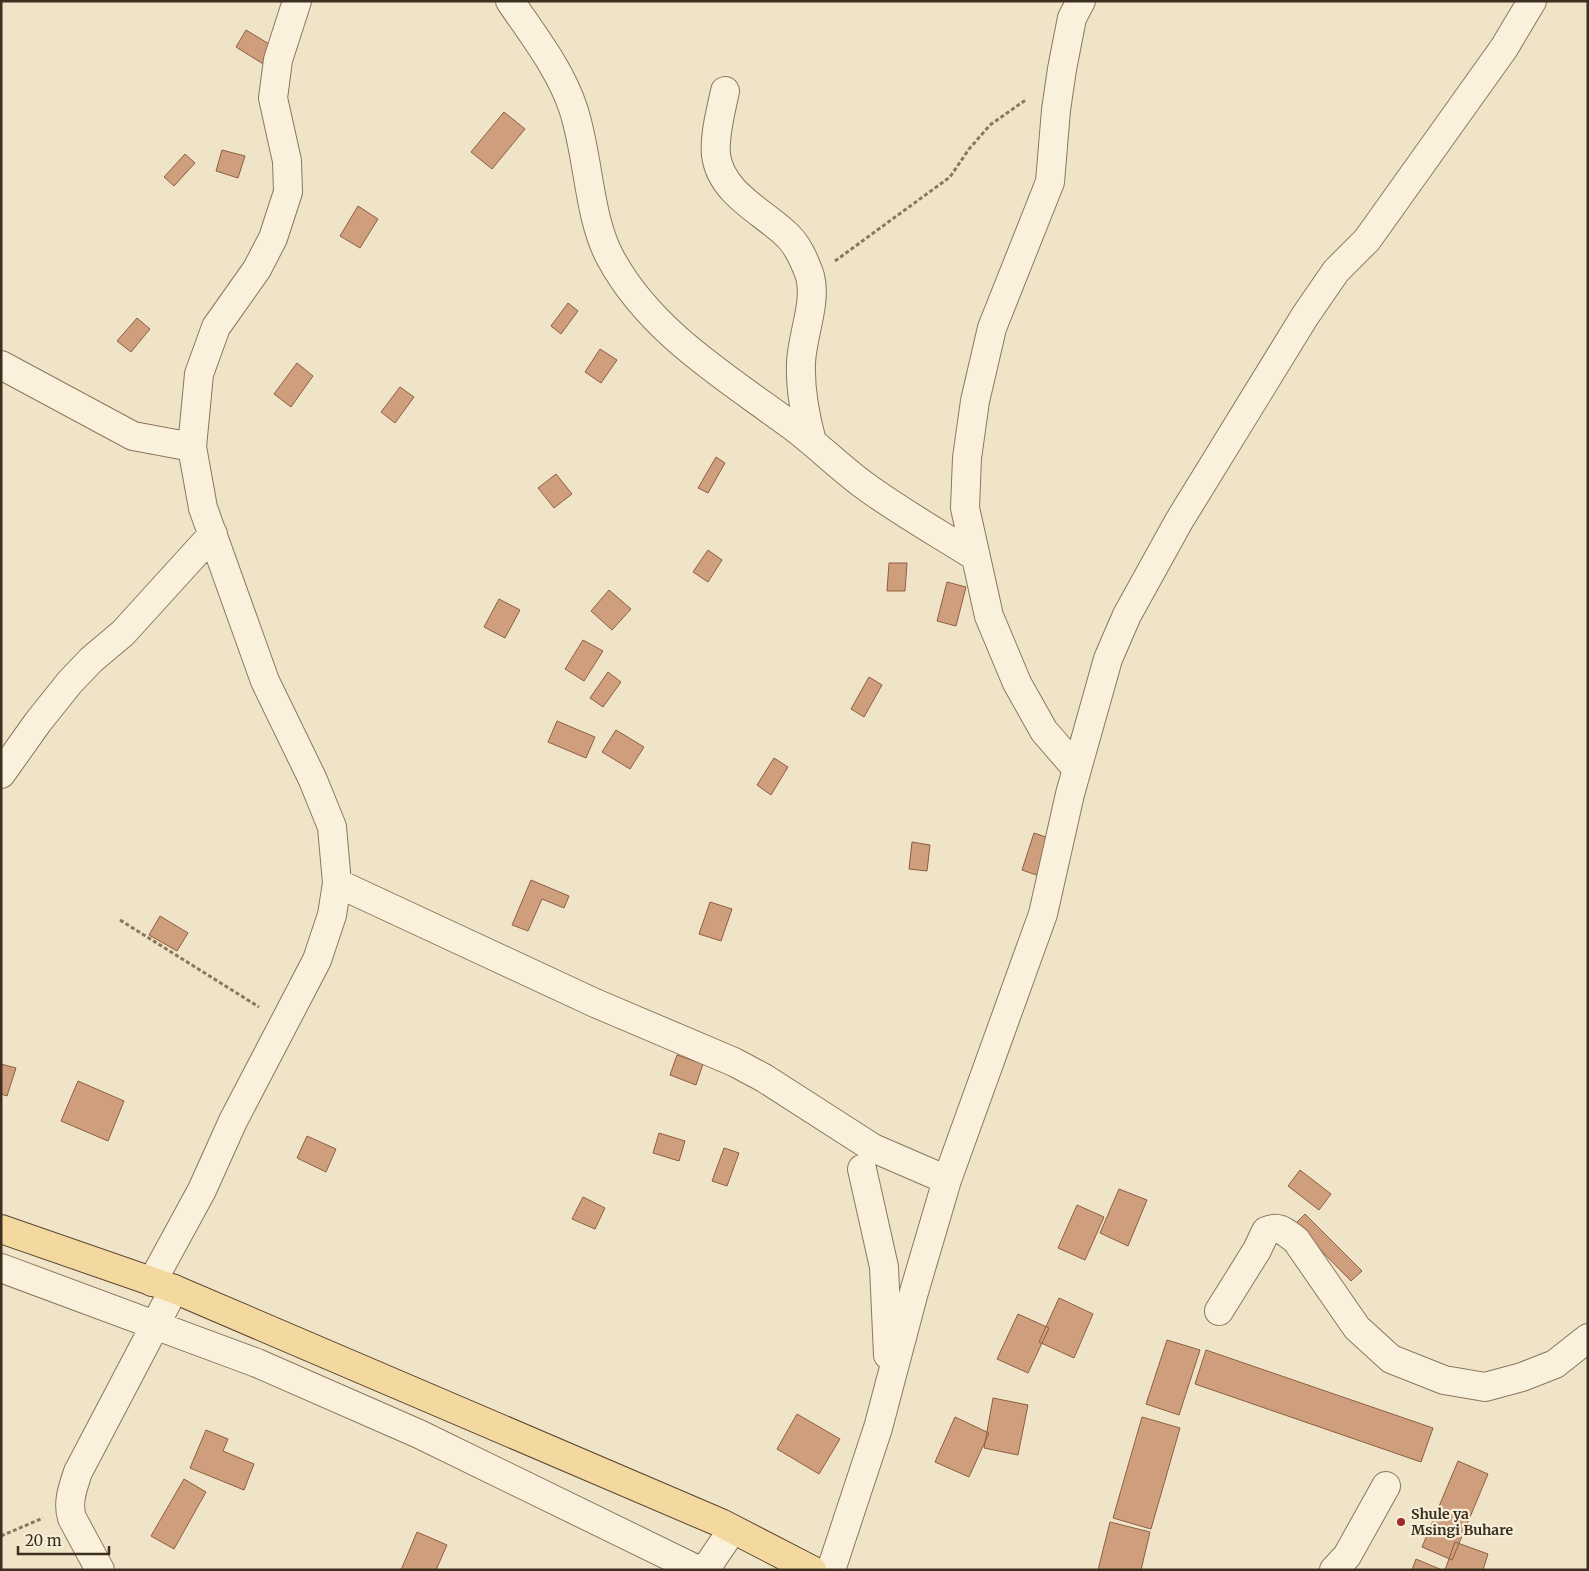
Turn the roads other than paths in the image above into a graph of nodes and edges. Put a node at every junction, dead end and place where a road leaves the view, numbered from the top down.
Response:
1 (297, 1) edge
2 (510, 1) edge
3 (1081, 1) edge
4 (1532, 1) edge
5 (724, 91) dead end
6 (1, 365) edge
7 (812, 442) junction
8 (192, 448) junction
9 (213, 534) junction
10 (976, 557) junction
11 (1076, 768) junction
12 (1, 774) edge
13 (337, 883) junction
14 (862, 1170) dead end
15 (947, 1180) junction
16 (1, 1229) edge
17 (1, 1268) edge
18 (163, 1286) junction
19 (1219, 1311) dead end
20 (156, 1325) junction
21 (1588, 1338) edge
22 (890, 1383) junction
23 (1386, 1486) dead end
24 (732, 1530) junction
25 (100, 1570) edge
26 (698, 1570) edge
27 (706, 1570) edge
28 (812, 1570) edge
29 (830, 1570) edge
30 (1334, 1570) edge

1 - 8 street
2 - 7 street
3 - 10 street
4 - 11 street
5 - 7 street
6 - 8 street
7 - 10 street
8 - 9 street
9 - 12 street
9 - 13 street
10 - 11 street
11 - 15 street
13 - 15 street
13 - 18 street
14 - 22 street
15 - 22 street
16 - 18 main road
17 - 20 street
18 - 20 street
18 - 24 main road
19 - 21 street
20 - 25 street
20 - 26 street
22 - 29 street
23 - 30 street
24 - 27 street
24 - 28 main road

